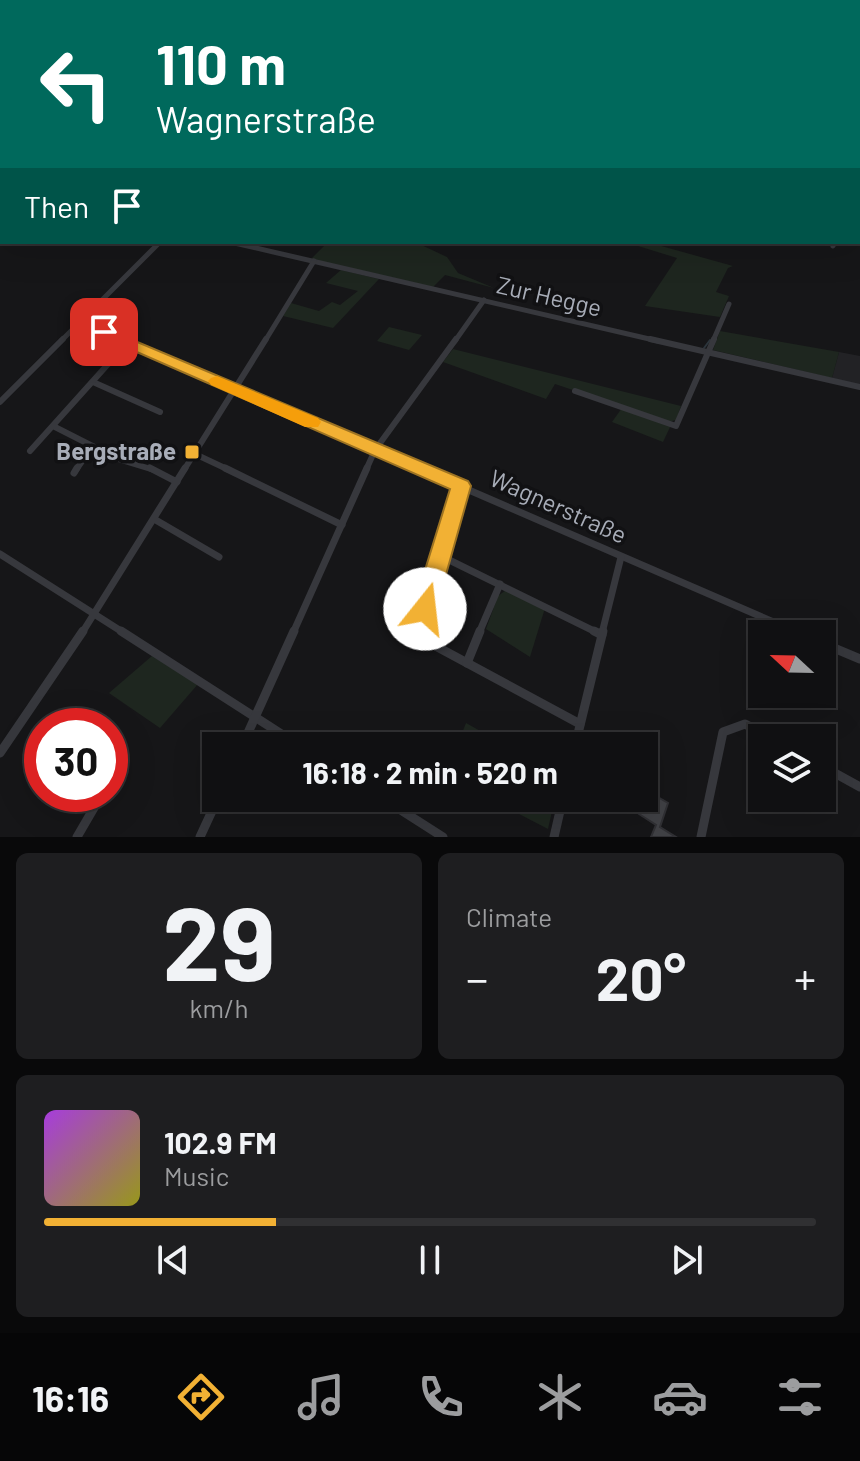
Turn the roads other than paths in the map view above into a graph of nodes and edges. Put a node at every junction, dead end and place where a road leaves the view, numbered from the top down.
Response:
1 (158, 244) edge
2 (239, 244) edge
3 (314, 261) junction
4 (484, 300) junction
5 (729, 304) dead end
6 (80, 322) junction
7 (127, 343) junction
8 (708, 352) junction
9 (93, 382) junction
10 (860, 387) edge
11 (235, 389) junction
12 (575, 391) dead end
13 (0, 402) edge
14 (160, 412) dead end
15 (55, 427) junction
16 (92, 447) junction
17 (375, 450) junction
18 (30, 451) dead end
19 (195, 454) junction
20 (74, 473) dead end
21 (177, 482) junction
22 (461, 486) junction
23 (154, 519) junction
24 (342, 525) junction
25 (0, 554) edge
26 (441, 556) junction
27 (219, 557) dead end
28 (621, 557) junction
29 (500, 584) junction
30 (95, 614) junction
31 (768, 620) edge
32 (602, 635) junction
33 (836, 649) edge
34 (860, 659) edge
35 (467, 663) junction
36 (255, 717) junction
37 (580, 724) junction
38 (748, 726) edge
39 (248, 732) edge
40 (278, 732) edge
41 (578, 732) edge
42 (0, 753) edge
43 (836, 774) edge
44 (860, 787) edge
45 (92, 812) edge
46 (212, 812) edge
47 (404, 812) edge
48 (560, 812) edge
49 (77, 837) edge
50 (200, 837) edge
51 (443, 837) edge
52 (554, 837) edge
53 (701, 837) edge

1 - 6 street
2 - 3 street, Zur Hegge
3 - 4 street, Zur Hegge
3 - 11 street
4 - 8 street, Zur Hegge
4 - 17 street
5 - 8 street
6 - 7 street, Wagnerstraße
6 - 13 street
7 - 9 street
7 - 11 street, Wagnerstraße
8 - 10 street, Zur Hegge
8 - 12 street
9 - 14 street
9 - 15 street
11 - 17 street, Wagnerstraße
11 - 19 street
15 - 16 street
15 - 18 street
16 - 20 street
16 - 21 street
17 - 22 street, Wagnerstraße
17 - 24 street
19 - 21 street
19 - 24 street
21 - 23 street
22 - 26 street
22 - 28 street, Wagnerstraße
23 - 27 street
23 - 30 street
24 - 36 street
25 - 30 street
26 - 29 street
26 - 35 street
28 - 31 street, Wagnerstraße
28 - 32 street
29 - 32 street
29 - 35 street
30 - 36 street
30 - 42 street
32 - 37 street
33 - 34 street
35 - 37 street
36 - 39 street
36 - 40 street
37 - 41 street
38 - 53 street
43 - 44 street
45 - 49 street
46 - 50 street
47 - 51 street
48 - 52 street

